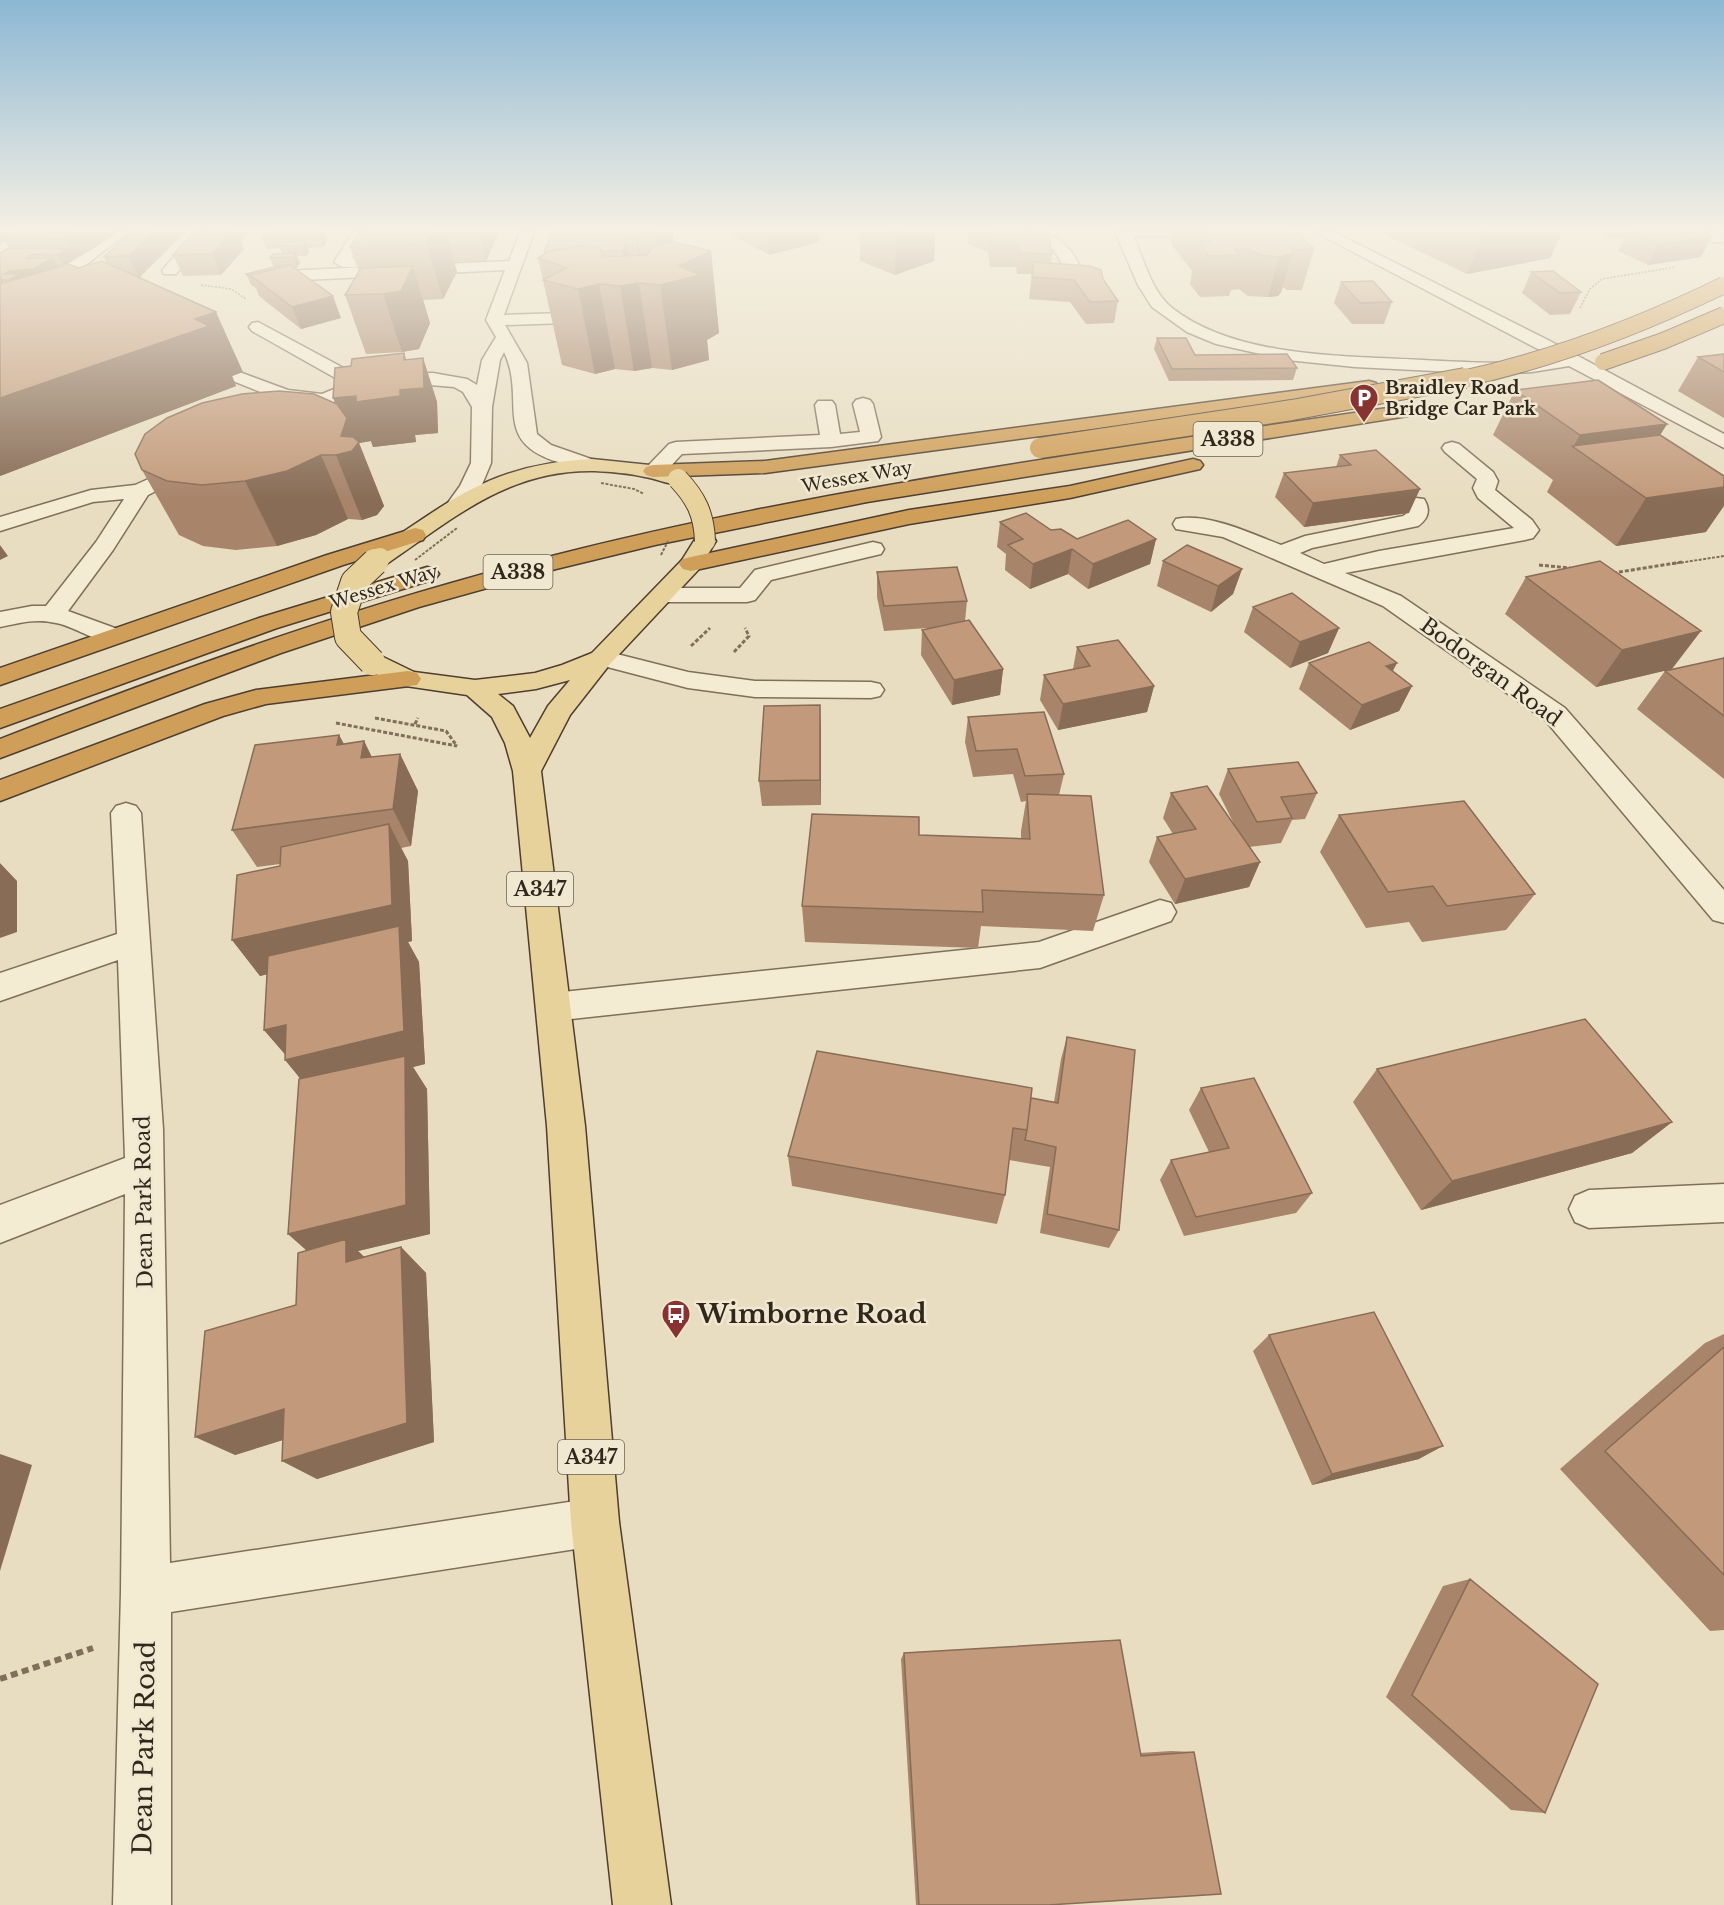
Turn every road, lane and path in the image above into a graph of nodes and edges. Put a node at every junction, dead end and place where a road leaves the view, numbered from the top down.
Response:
1 (257, 321) edge
2 (494, 321) edge
3 (1184, 321) edge
4 (1495, 321) edge
5 (1648, 321) edge
6 (1710, 321) edge
7 (258, 327) joint
8 (504, 338) junction
9 (1571, 360) junction
10 (234, 375) dead end
11 (1524, 384) dead end
12 (362, 385) junction
13 (326, 399) junction
14 (863, 404) dead end
15 (825, 405) dead end
16 (482, 407) junction
17 (269, 428) edge
18 (831, 441) junction
19 (1724, 442) edge
20 (1452, 448) dead end
21 (1042, 449) junction
22 (212, 455) edge
23 (587, 464) junction
24 (653, 471) junction
25 (601, 483) dead end
26 (140, 491) junction
27 (652, 497) dead end
28 (458, 504) junction
29 (1416, 504) dead end
30 (0, 524) edge
31 (1184, 524) dead end
32 (672, 534) dead end
33 (415, 535) junction
34 (873, 549) dead end
35 (1281, 554) junction
36 (1724, 556) edge
37 (653, 562) dead end
38 (691, 564) junction
39 (1530, 564) dead end
40 (1577, 569) edge
41 (1322, 571) junction
42 (1611, 573) edge
43 (663, 595) junction
44 (54, 613) junction
45 (0, 620) edge
46 (737, 625) dead end
47 (712, 626) dead end
48 (700, 635) dead end
49 (114, 636) junction
50 (729, 657) dead end
51 (601, 658) junction
52 (0, 677) edge
53 (408, 680) junction
54 (475, 688) junction
55 (871, 690) dead end
56 (418, 718) dead end
57 (0, 719) edge
58 (329, 722) dead end
59 (0, 748) edge
60 (527, 771) junction
61 (0, 791) edge
62 (126, 813) dead end
63 (1724, 911) edge
64 (1160, 912) dead end
65 (134, 941) junction
66 (0, 987) edge
67 (553, 1007) junction
68 (144, 1169) junction
69 (1724, 1203) edge
70 (1589, 1209) dead end
71 (0, 1224) edge
72 (596, 1522) junction
73 (146, 1611) junction
74 (0, 1678) edge
75 (142, 1905) edge
76 (642, 1905) edge

1 - 7 path
2 - 8 street
3 - 9 street
4 - 9 street
5 - 21 highway, bridge
6 - 11 highway, bridge
7 - 12 street
8 - 16 street
8 - 23 street
9 - 19 street
10 - 13 street
12 - 13 street
12 - 16 street
13 - 17 street
14 - 18 street
15 - 18 street
16 - 28 street
18 - 24 street
20 - 41 street
21 - 24 highway
21 - 38 highway, Wessex Way / A338
21 - 57 highway, Wessex Way / A338
21 - 59 highway, Wessex Way / A338
22 - 26 street
23 - 24 main road
23 - 28 main road
24 - 38 main road, bridge
25 - 27 path, bridge
26 - 30 street
26 - 44 street
28 - 33 main road
29 - 35 street
31 - 35 street, Bodorgan Road
32 - 37 path, bridge
33 - 49 highway
33 - 53 main road, bridge
34 - 43 street
35 - 41 street, Bodorgan Road
36 - 42 path
38 - 43 main road
39 - 40 path
41 - 63 street, Bodorgan Road
43 - 51 main road
44 - 45 street
44 - 49 street
46 - 50 path
47 - 48 path
49 - 52 highway
51 - 54 main road
51 - 55 street
51 - 60 main road
53 - 54 main road
53 - 61 highway
54 - 60 main road, A347
56 - 58 path
60 - 67 main road, A347
62 - 65 street, Dean Park Road
64 - 67 street
65 - 66 street
65 - 68 street, Dean Park Road
67 - 72 main road, A347
68 - 71 street
68 - 73 street, Dean Park Road
69 - 70 street
72 - 73 street
72 - 76 main road, A347
73 - 74 path
73 - 75 street, Dean Park Road

